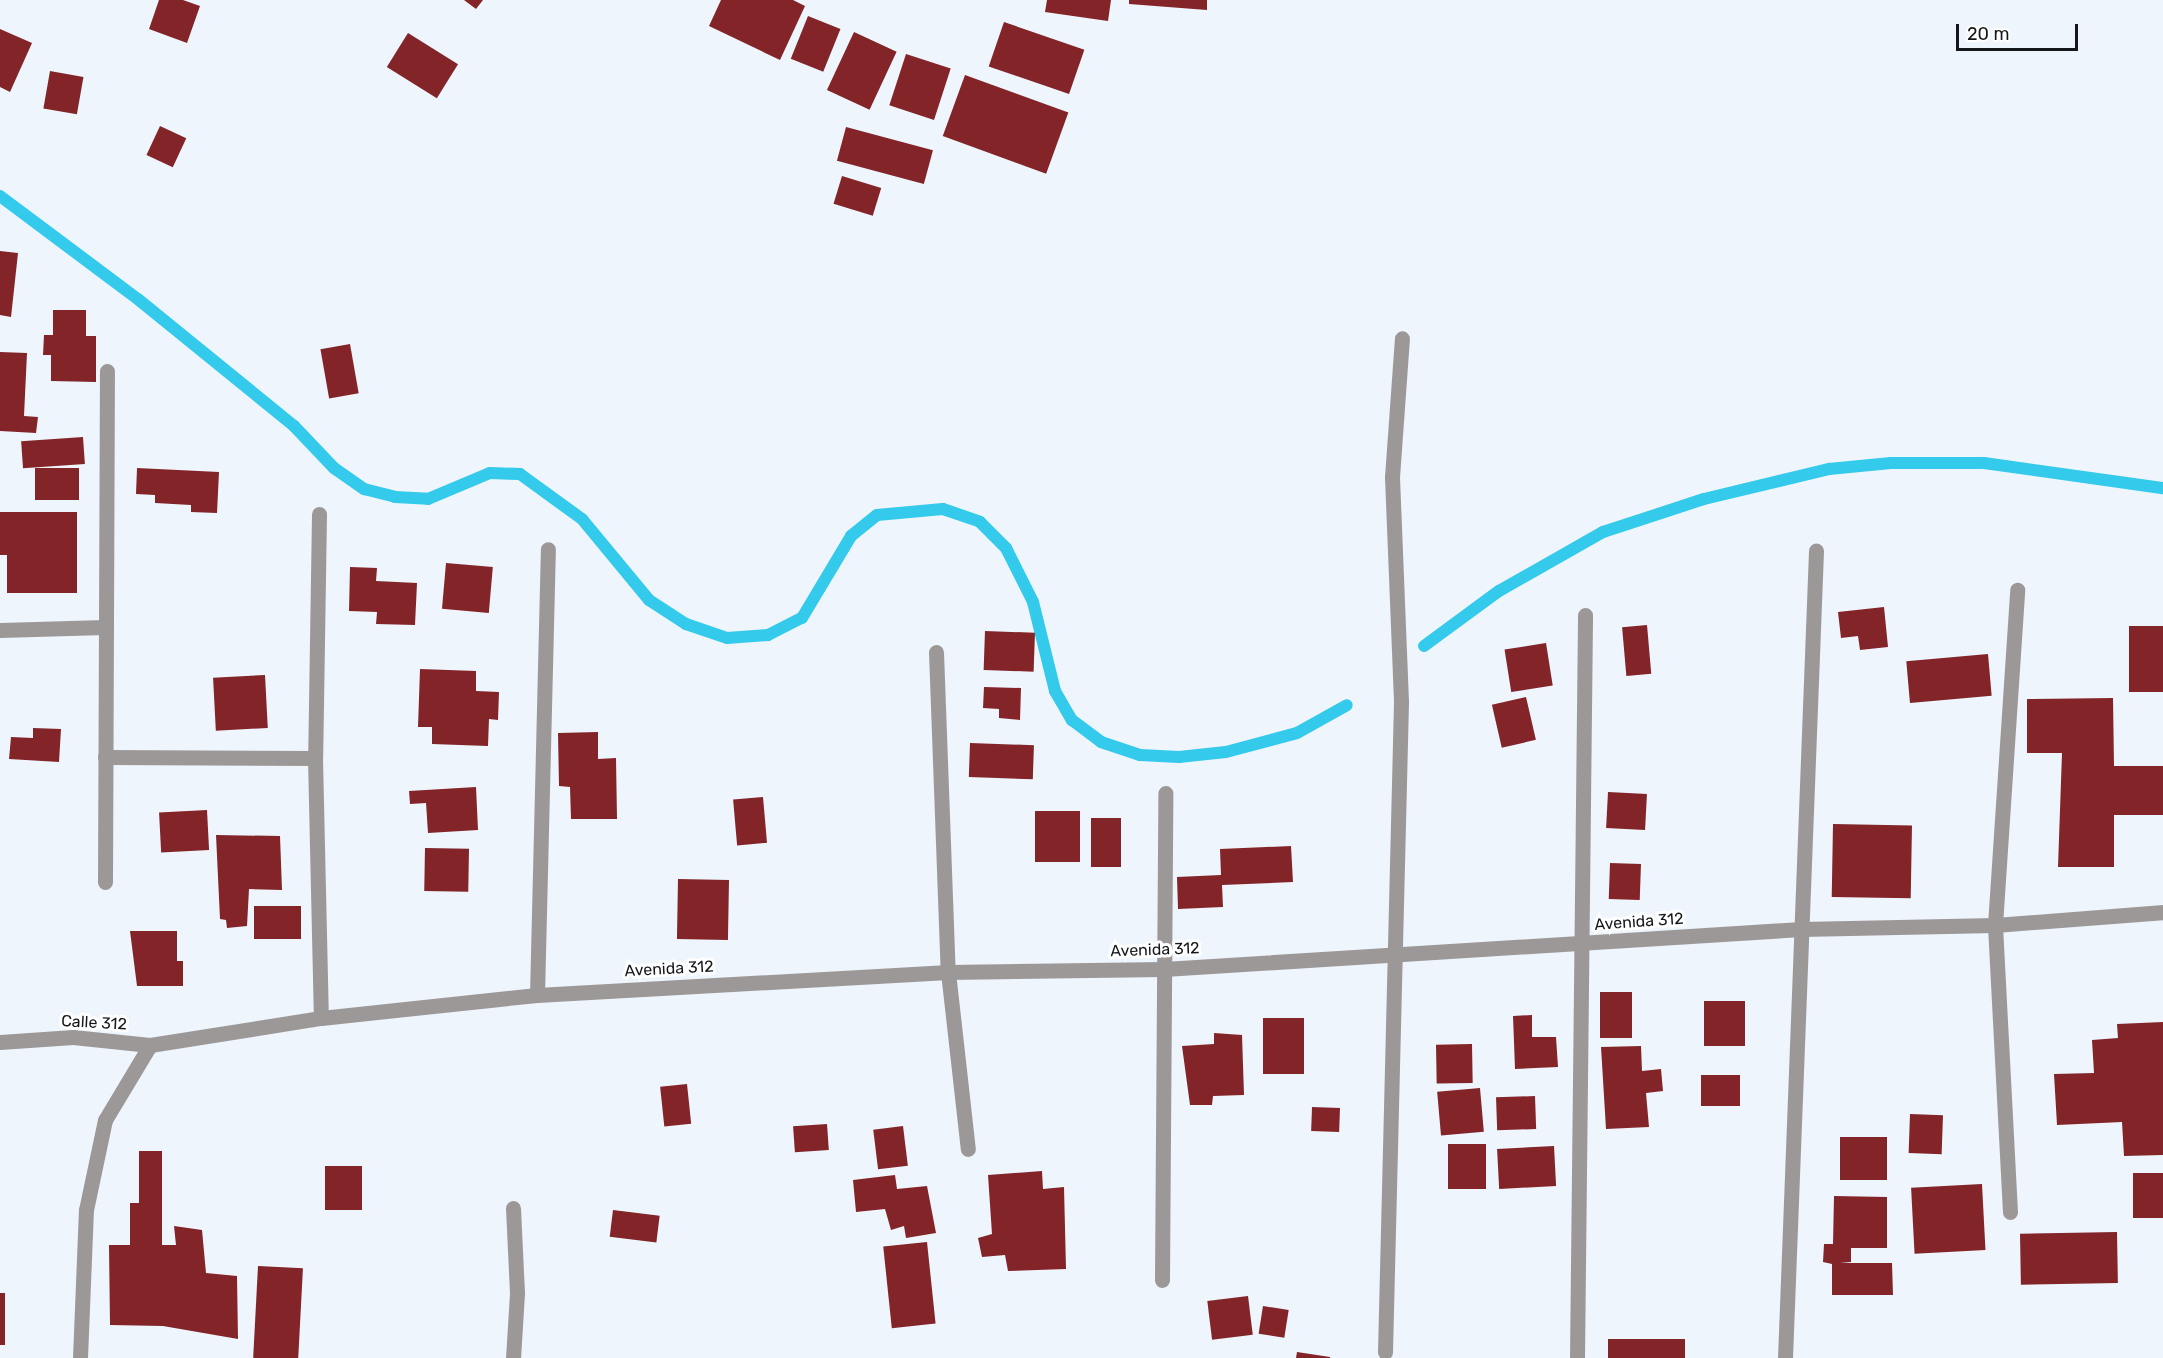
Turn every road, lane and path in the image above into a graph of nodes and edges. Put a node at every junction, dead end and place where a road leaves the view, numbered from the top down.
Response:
1 (1402, 338) dead end
2 (107, 371) dead end
3 (319, 514) dead end
4 (548, 549) dead end
5 (1816, 551) dead end
6 (2017, 590) dead end
7 (1585, 615) dead end
8 (105, 627) junction
9 (0, 630) edge
10 (936, 652) dead end
11 (105, 757) junction
12 (315, 758) junction
13 (1165, 793) dead end
14 (105, 882) dead end
15 (2163, 912) edge
16 (1995, 925) junction
17 (1801, 929) junction
18 (1582, 944) junction
19 (1395, 957) junction
20 (1164, 969) junction
21 (948, 972) junction
22 (537, 995) junction
23 (321, 1018) junction
24 (0, 1042) edge
25 (150, 1045) junction
26 (968, 1149) dead end
27 (513, 1208) dead end
28 (2010, 1212) dead end
29 (1162, 1280) dead end
30 (1385, 1352) dead end
31 (80, 1358) edge
32 (513, 1358) edge
33 (1577, 1358) edge
34 (1785, 1358) edge

1 - 19 street
2 - 8 street
3 - 12 street
4 - 22 street
5 - 17 street
6 - 16 street
7 - 18 street
8 - 9 street
8 - 11 street
10 - 21 street
11 - 12 street
11 - 14 street
12 - 23 street
13 - 20 street
15 - 16 street, Avenida 312
16 - 17 street, Avenida 312
16 - 28 street
17 - 18 street, Avenida 312
17 - 34 street
18 - 19 street, Avenida 312
18 - 33 street
19 - 20 street, Avenida 312
19 - 30 street
20 - 21 street, Avenida 312
20 - 29 street
21 - 22 street, Avenida 312
21 - 26 street
22 - 23 street, Avenida 312
23 - 25 street, Avenida 312
24 - 25 street, Calle 312
25 - 31 street
27 - 32 street

